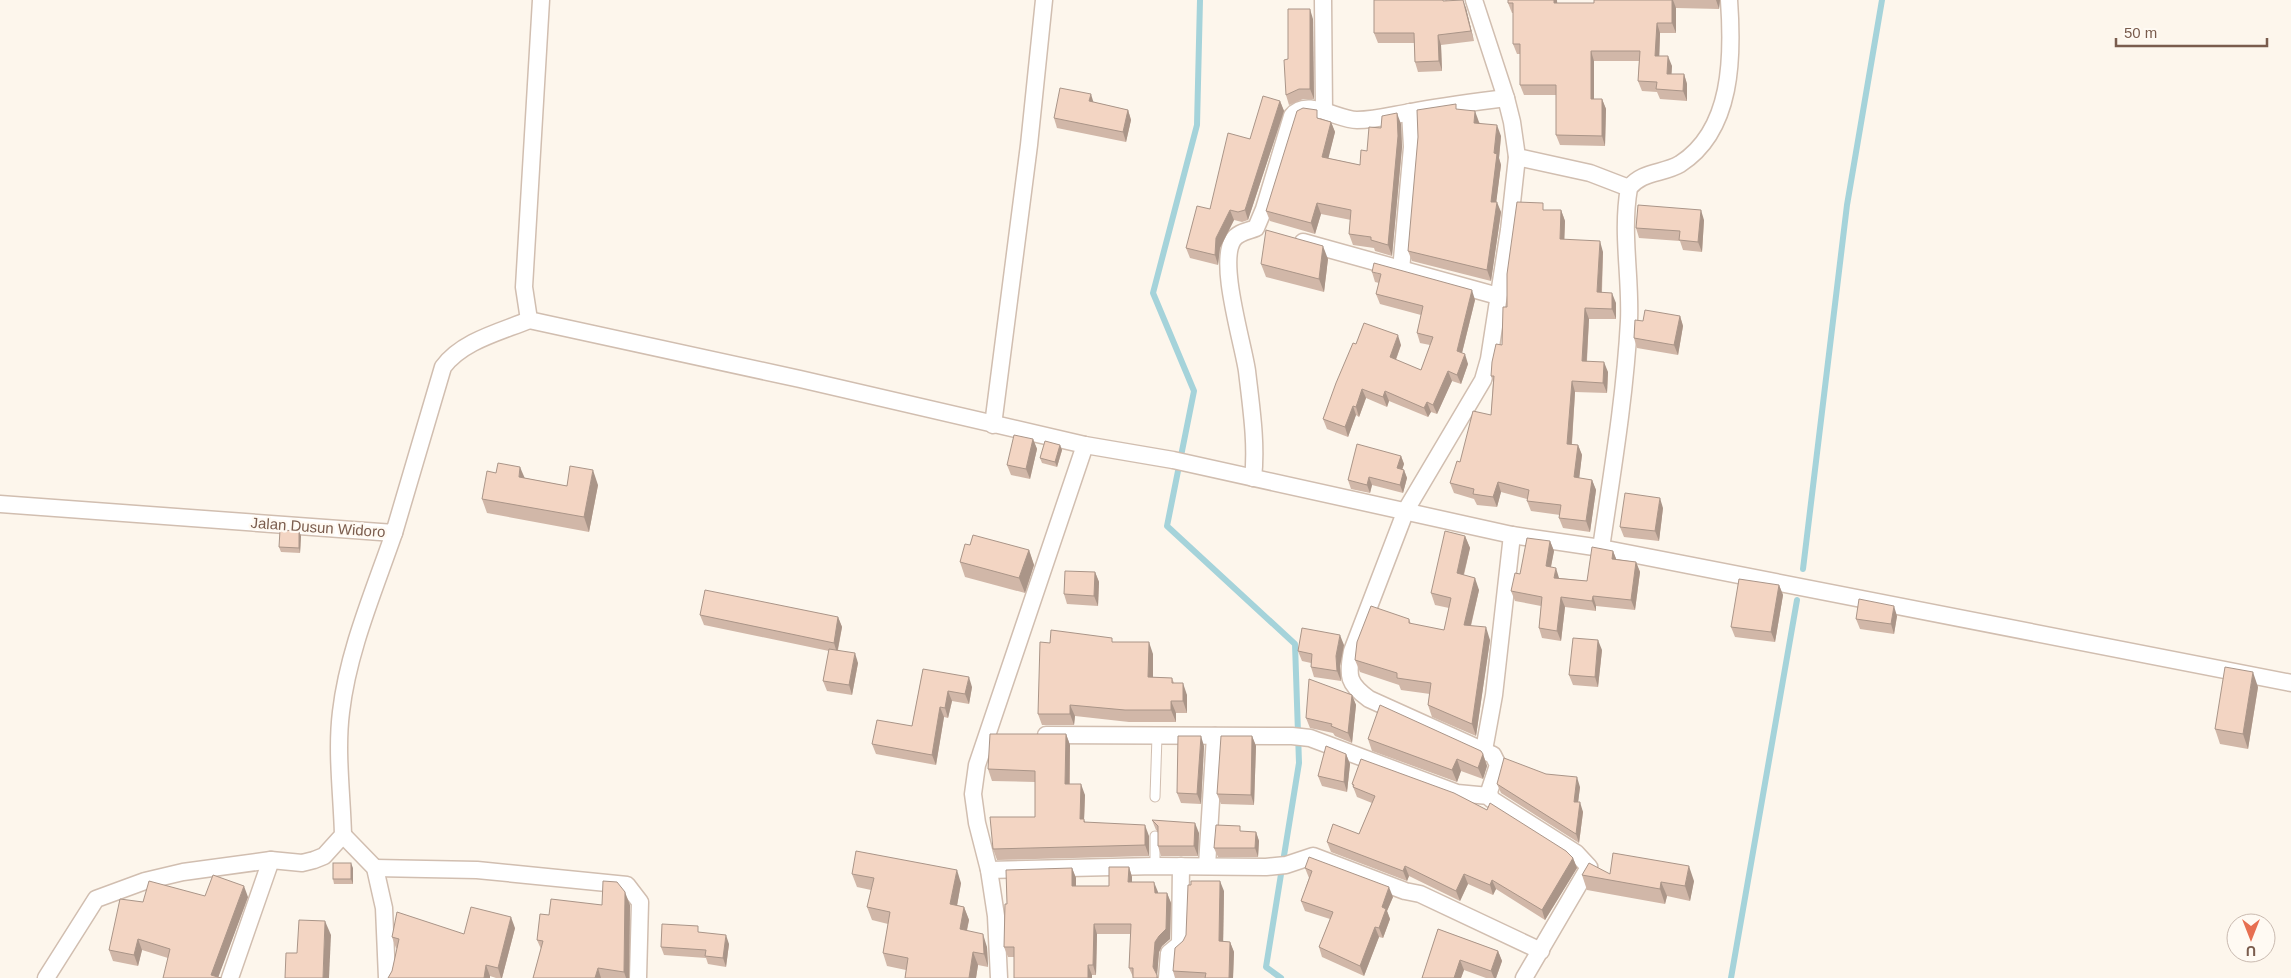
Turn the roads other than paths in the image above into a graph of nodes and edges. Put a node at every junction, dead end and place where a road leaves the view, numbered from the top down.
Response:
1 (541, 0) edge
2 (1044, 0) edge
3 (1323, 0) edge
4 (1474, 0) edge
5 (1729, 0) edge
6 (1506, 98) junction
7 (1324, 112) junction
8 (1410, 112) junction
9 (1517, 157) junction
10 (1629, 188) junction
11 (1256, 228) junction
12 (1274, 233) edge
13 (1292, 238) edge
14 (1401, 270) junction
15 (1498, 296) junction
16 (529, 320) junction
17 (993, 425) junction
18 (1085, 445) junction
19 (1253, 478) junction
20 (0, 504) edge
21 (1406, 510) junction
22 (394, 533) junction
23 (1512, 535) junction
24 (1602, 548) junction
25 (2291, 683) edge
26 (986, 735) junction
27 (1005, 735) edge
28 (1034, 735) edge
29 (1157, 736) junction
30 (1215, 736) junction
31 (1484, 750) junction
32 (1490, 796) junction
33 (1155, 797) dead end
34 (343, 835) junction
35 (1155, 836) edge
36 (271, 860) junction
37 (1155, 866) junction
38 (1181, 866) junction
39 (1207, 866) junction
40 (375, 868) junction
41 (989, 870) junction
42 (1541, 951) junction
43 (46, 978) edge
44 (230, 978) edge
45 (388, 978) edge
46 (638, 978) edge
47 (998, 978) edge
48 (1166, 978) edge
49 (1524, 978) edge

1 - 16 street
2 - 17 street
3 - 7 street
4 - 6 street
5 - 10 street
6 - 8 street
6 - 9 street
7 - 8 street
7 - 11 street
8 - 14 street
9 - 10 street
9 - 15 street
10 - 24 street
11 - 12 street
11 - 19 street
13 - 14 street
14 - 15 street
15 - 21 street
16 - 17 street
16 - 22 street, Jalan Dusun Widoro
17 - 18 street
18 - 19 street
18 - 26 street
19 - 21 street
20 - 22 street, Jalan Dusun Widoro
21 - 23 street
21 - 31 street
22 - 34 street
23 - 24 street
23 - 31 street
24 - 25 street
26 - 27 street
26 - 41 street
28 - 29 street
29 - 30 street
29 - 33 lane
30 - 32 street
30 - 39 street
31 - 32 street
32 - 42 street
34 - 36 street
34 - 40 street
35 - 37 lane
36 - 43 street
36 - 44 street
37 - 38 street
37 - 41 street
38 - 39 street
38 - 48 street
39 - 42 street
40 - 45 street
40 - 46 street
41 - 47 street
42 - 49 street

